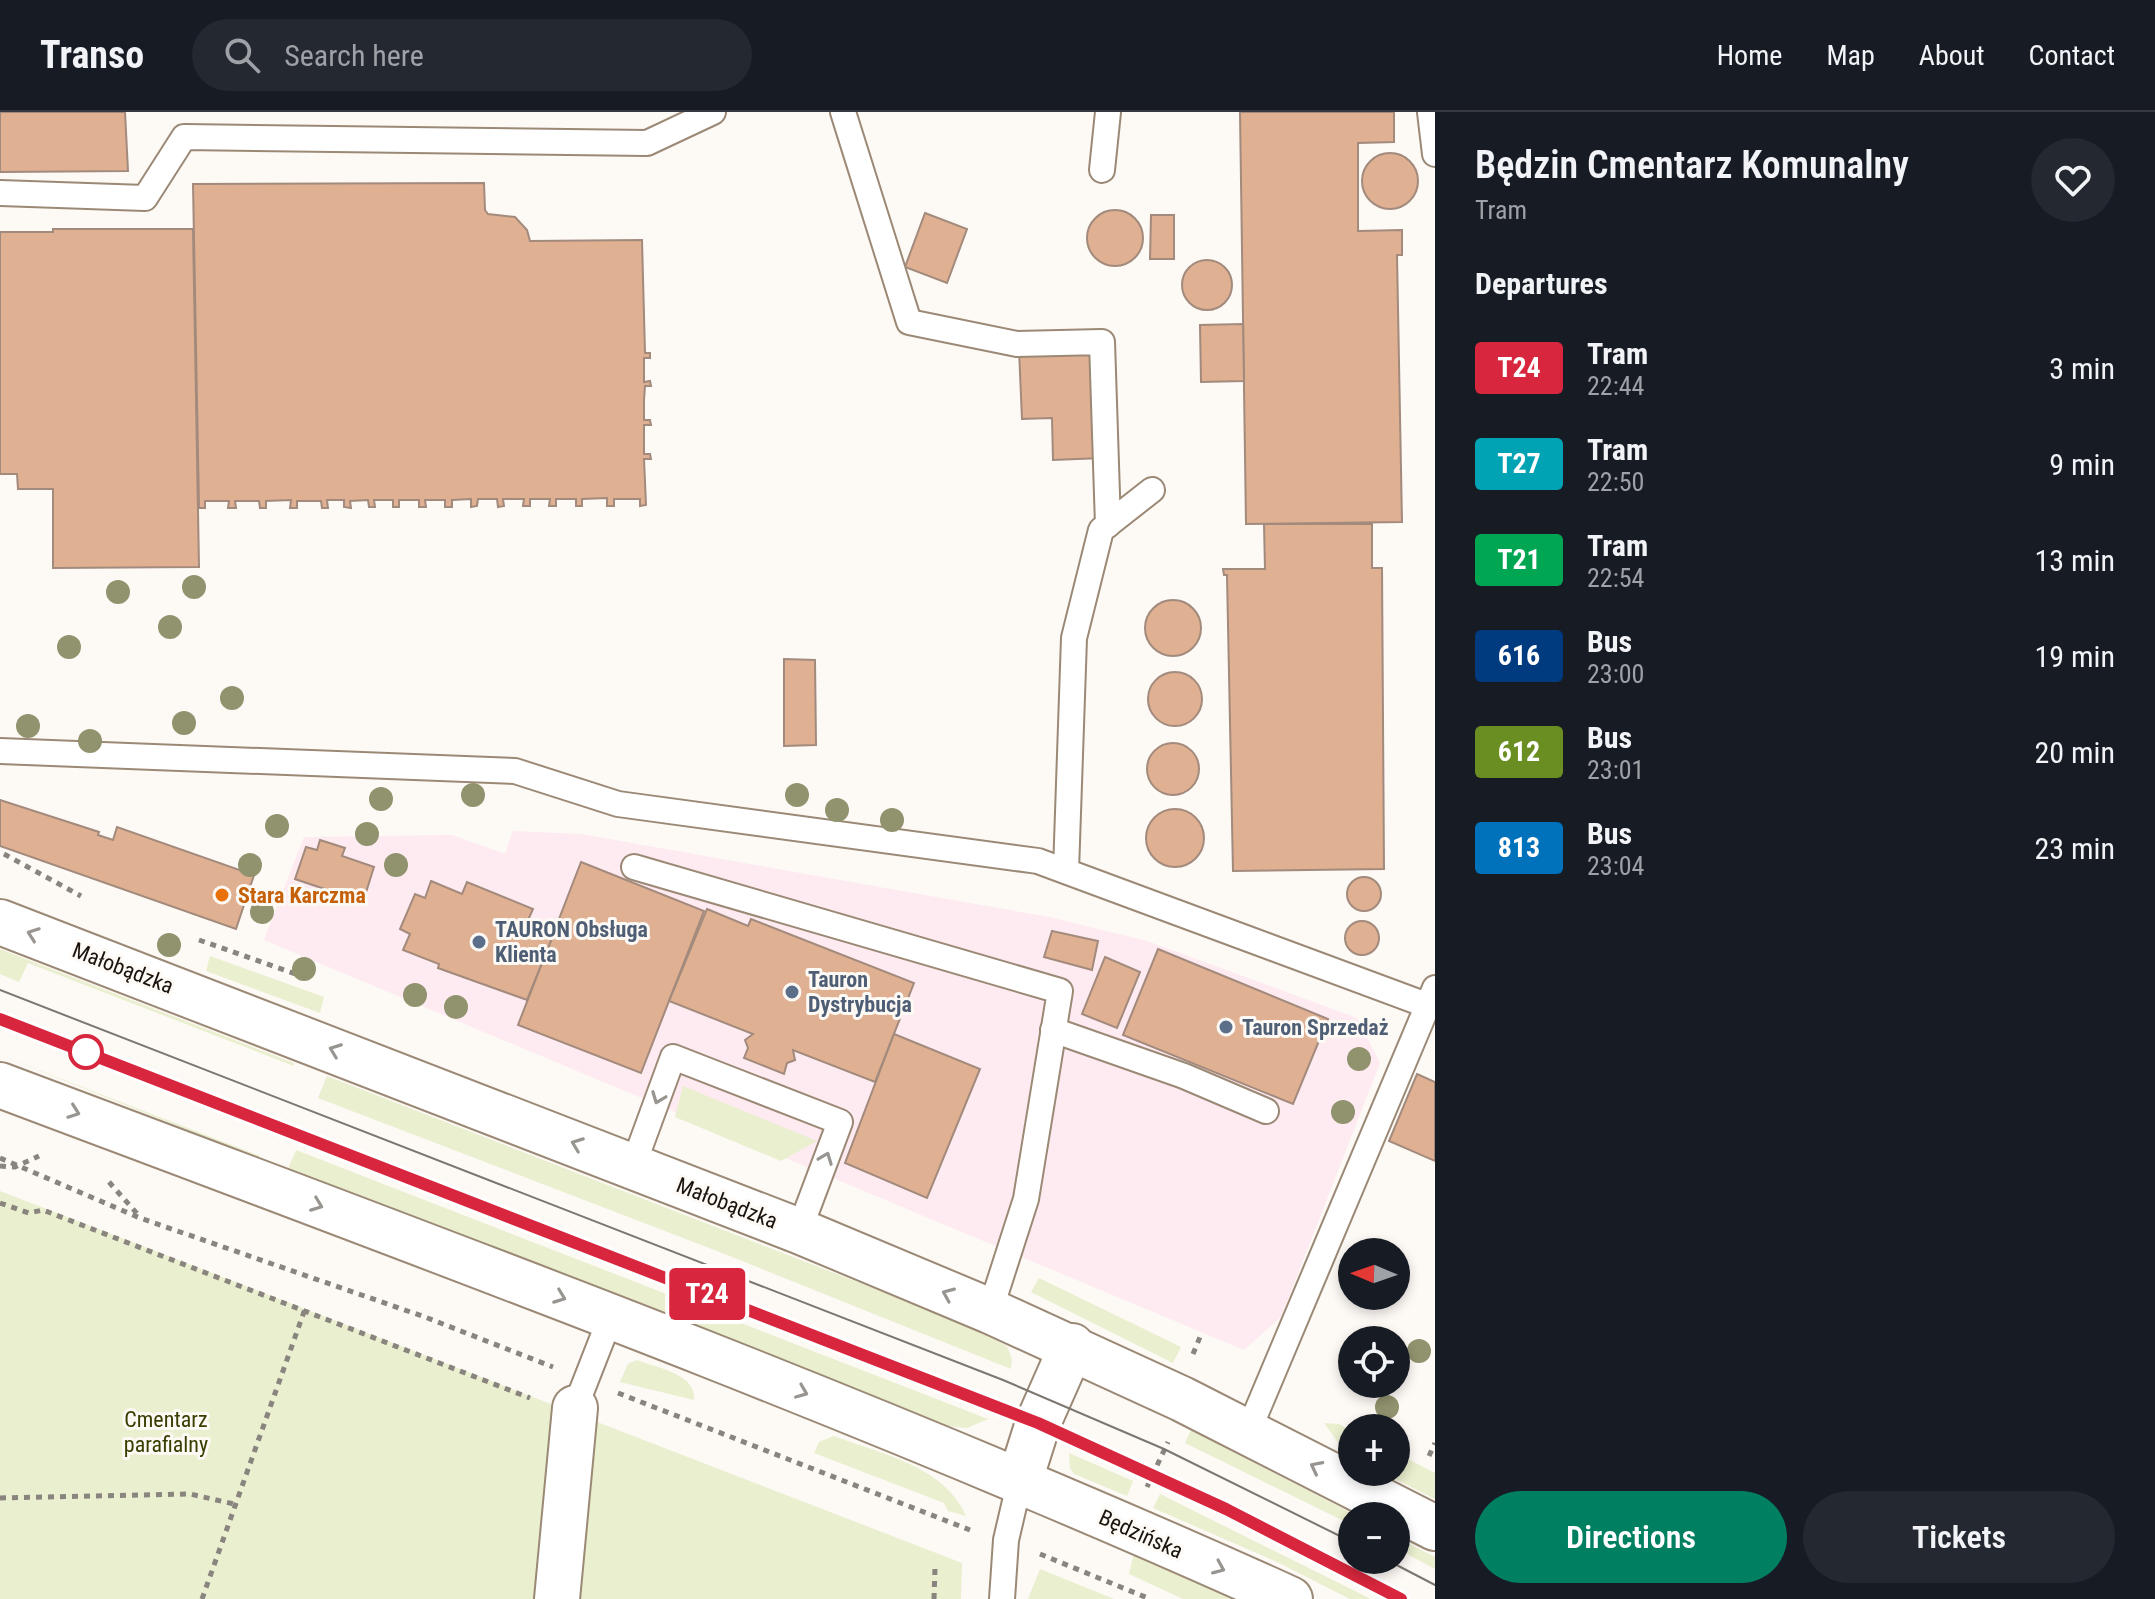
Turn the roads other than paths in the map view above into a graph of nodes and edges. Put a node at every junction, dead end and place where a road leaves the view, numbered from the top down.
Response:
1 (713, 112) edge
2 (843, 112) edge
3 (1108, 112) edge
4 (1430, 112) edge
5 (1435, 154) edge
6 (1102, 170) dead end
7 (0, 193) edge
8 (1152, 490) dead end
9 (1108, 525) junction
10 (0, 751) edge
11 (634, 867) dead end
12 (1066, 871) junction
13 (0, 922) edge
14 (1432, 997) edge
15 (1053, 1030) junction
16 (0, 1086) edge
17 (1266, 1111) dead end
18 (633, 1166) junction
19 (799, 1231) junction
20 (990, 1311) junction
21 (611, 1316) junction
22 (1072, 1346) junction
23 (578, 1402) joint
24 (1248, 1432) junction
25 (1006, 1474) junction
26 (1435, 1528) edge
27 (557, 1599) edge
28 (1002, 1599) edge
29 (1290, 1599) edge

1 - 7 lane
2 - 9 lane
3 - 6 lane
4 - 5 lane
8 - 9 lane
9 - 12 lane
10 - 12 lane
11 - 15 lane
12 - 14 lane
18 -> 13 street, Małobądzka
14 - 24 lane
15 - 17 lane
15 - 20 lane
16 -> 21 street
18 - 19 street, Małobądzka
19 -> 18 lane
20 -> 19 street, Małobądzka
20 - 22 street, Małobądzka
21 - 23 lane
21 -> 25 street
22 - 24 street, Małobądzka
22 - 25 street
23 - 27 street
26 -> 24 street, Małobądzka
25 - 28 lane
25 -> 29 street, Będzińska

